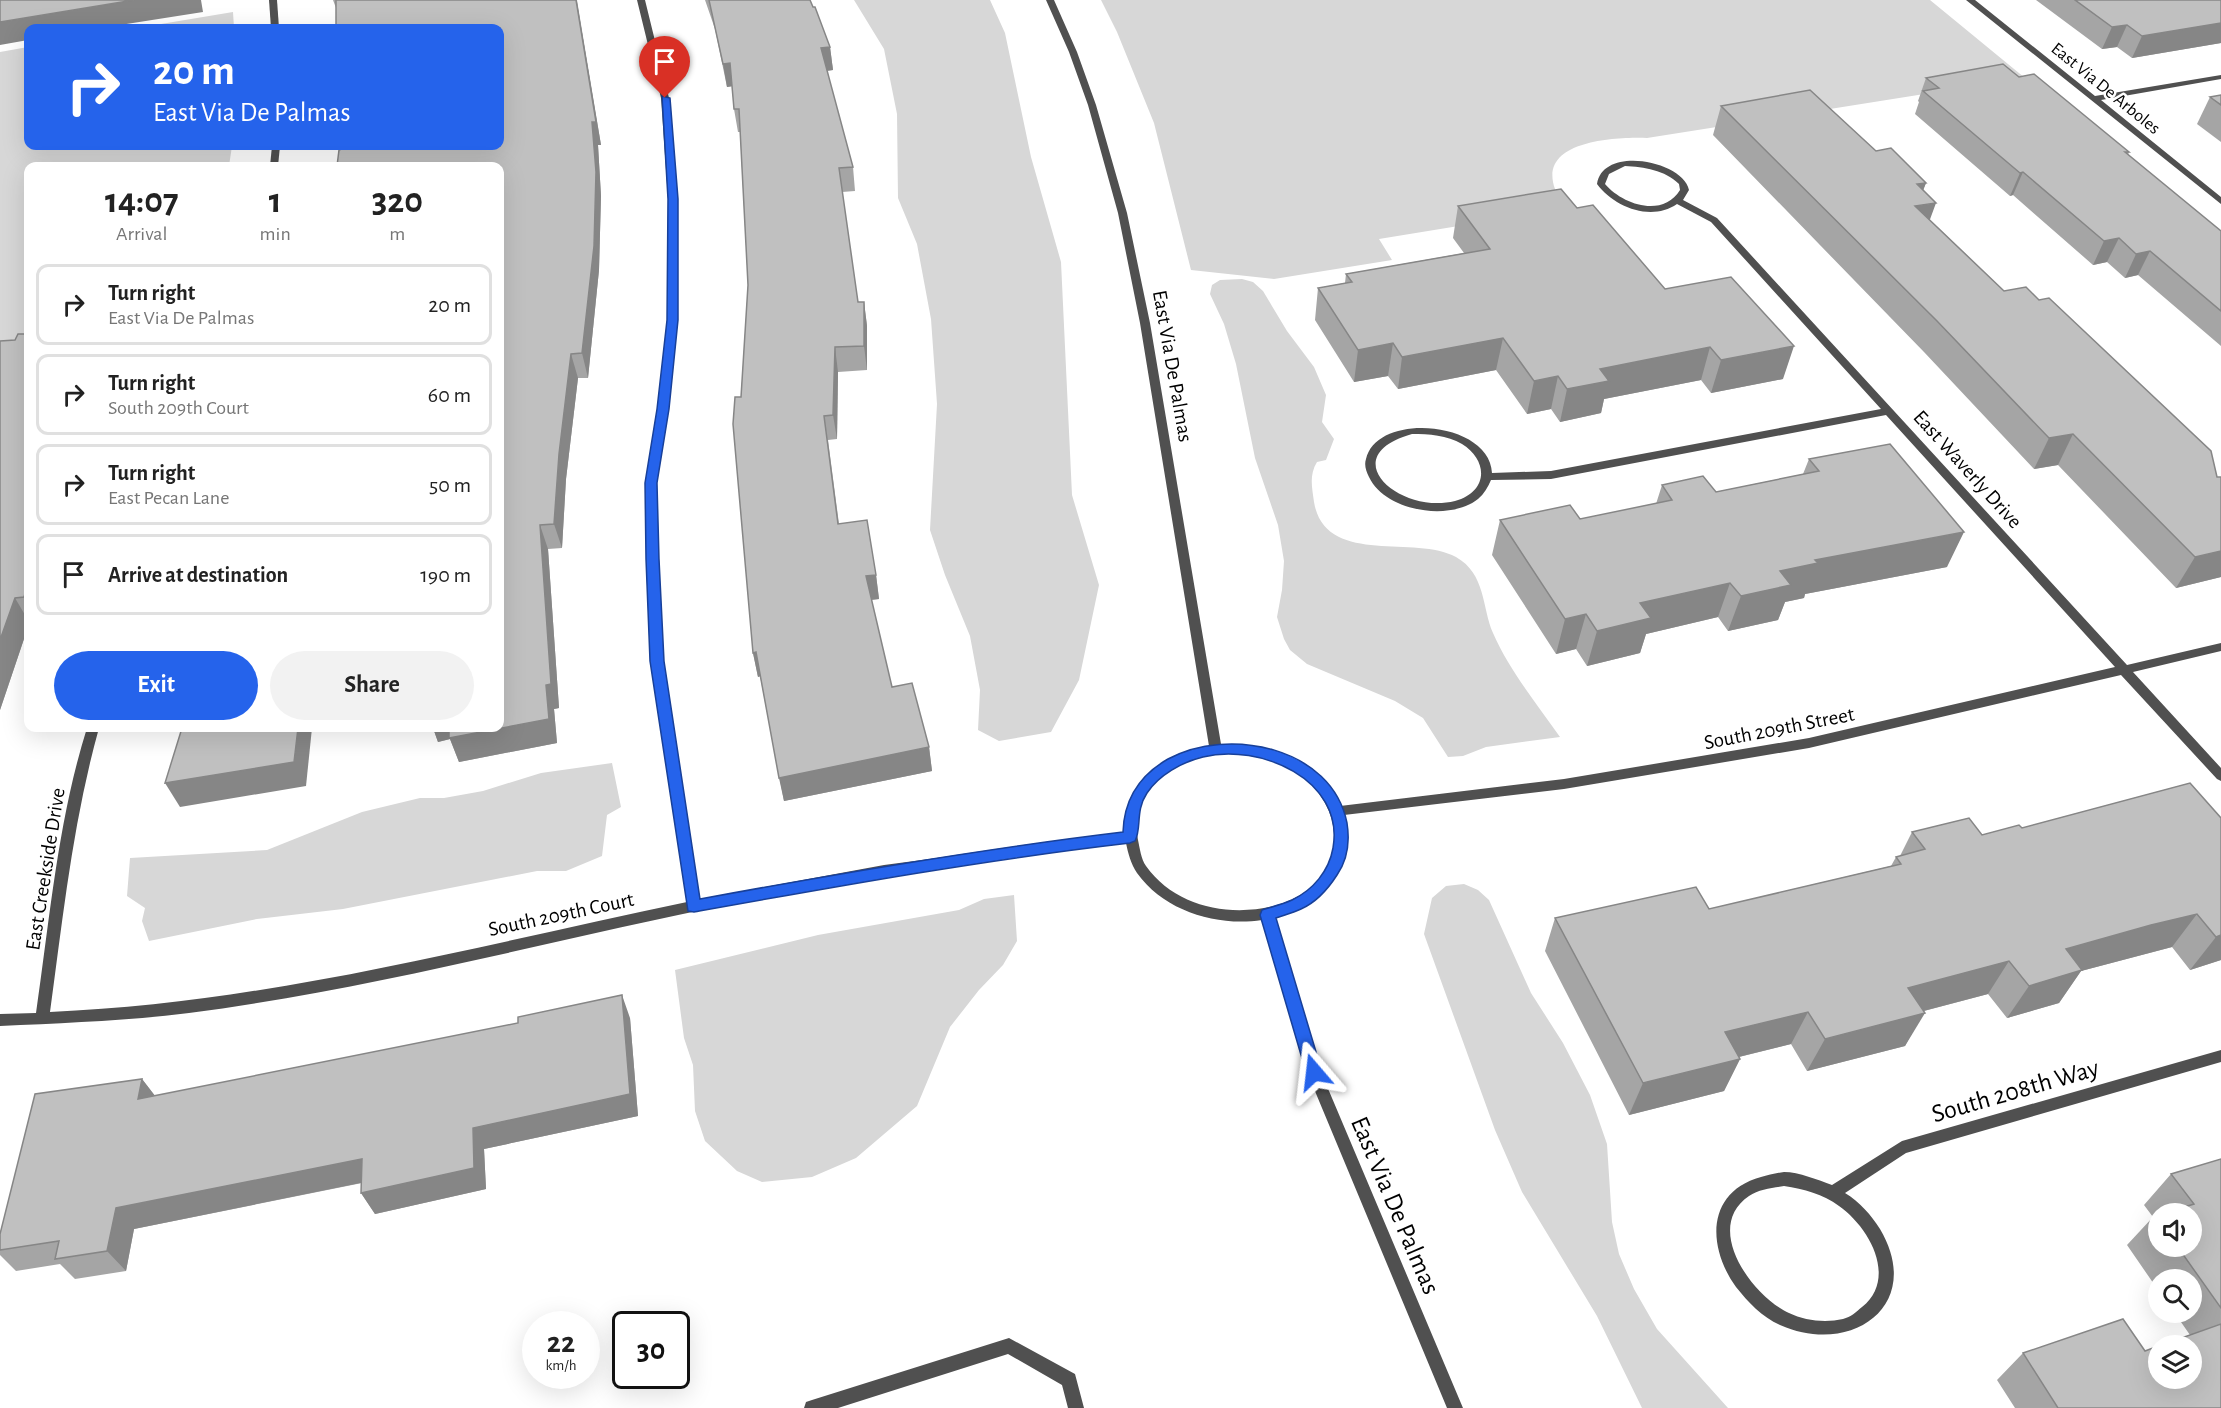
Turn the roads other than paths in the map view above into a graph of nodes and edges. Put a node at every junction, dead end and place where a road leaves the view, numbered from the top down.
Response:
1 (273, 0) edge
2 (641, 0) edge
3 (1050, 0) edge
4 (1970, 0) edge
5 (275, 24) edge
6 (2221, 77) edge
7 (2094, 99) junction
8 (1677, 201) junction
9 (2221, 201) edge
10 (1889, 411) junction
11 (1488, 477) junction
12 (2221, 647) edge
13 (2125, 670) junction
14 (92, 732) edge
15 (1216, 749) junction
16 (2221, 776) edge
17 (1337, 811) junction
18 (1130, 837) junction
19 (694, 906) junction
20 (1267, 915) junction
21 (42, 1018) junction
22 (0, 1020) edge
23 (2221, 1056) edge
24 (1833, 1193) junction
25 (812, 1408) edge
26 (1076, 1408) edge
27 (1455, 1408) edge

1 - 5 street
2 - 19 street
3 - 15 street, East Via De Palmas
4 - 7 street, East Via De Arboles
6 - 7 street
7 - 9 street, East Via De Arboles
8 - 8 street
8 - 10 street, East Waverly Drive
10 - 11 street
10 - 13 street, East Waverly Drive
11 - 11 street
12 - 13 street, South 209th Street
13 - 16 street, East Waverly Drive
13 - 17 street, South 209th Street
14 - 21 street, East Creekside Drive
15 - 17 street
15 - 18 street
17 - 20 street
18 - 19 street, South 209th Court
18 - 20 street
19 - 21 street, South 209th Court
20 - 27 street, East Via De Palmas
21 - 22 street, South 209th Court
23 - 24 street, South 208th Way
24 - 24 street
25 - 26 street

